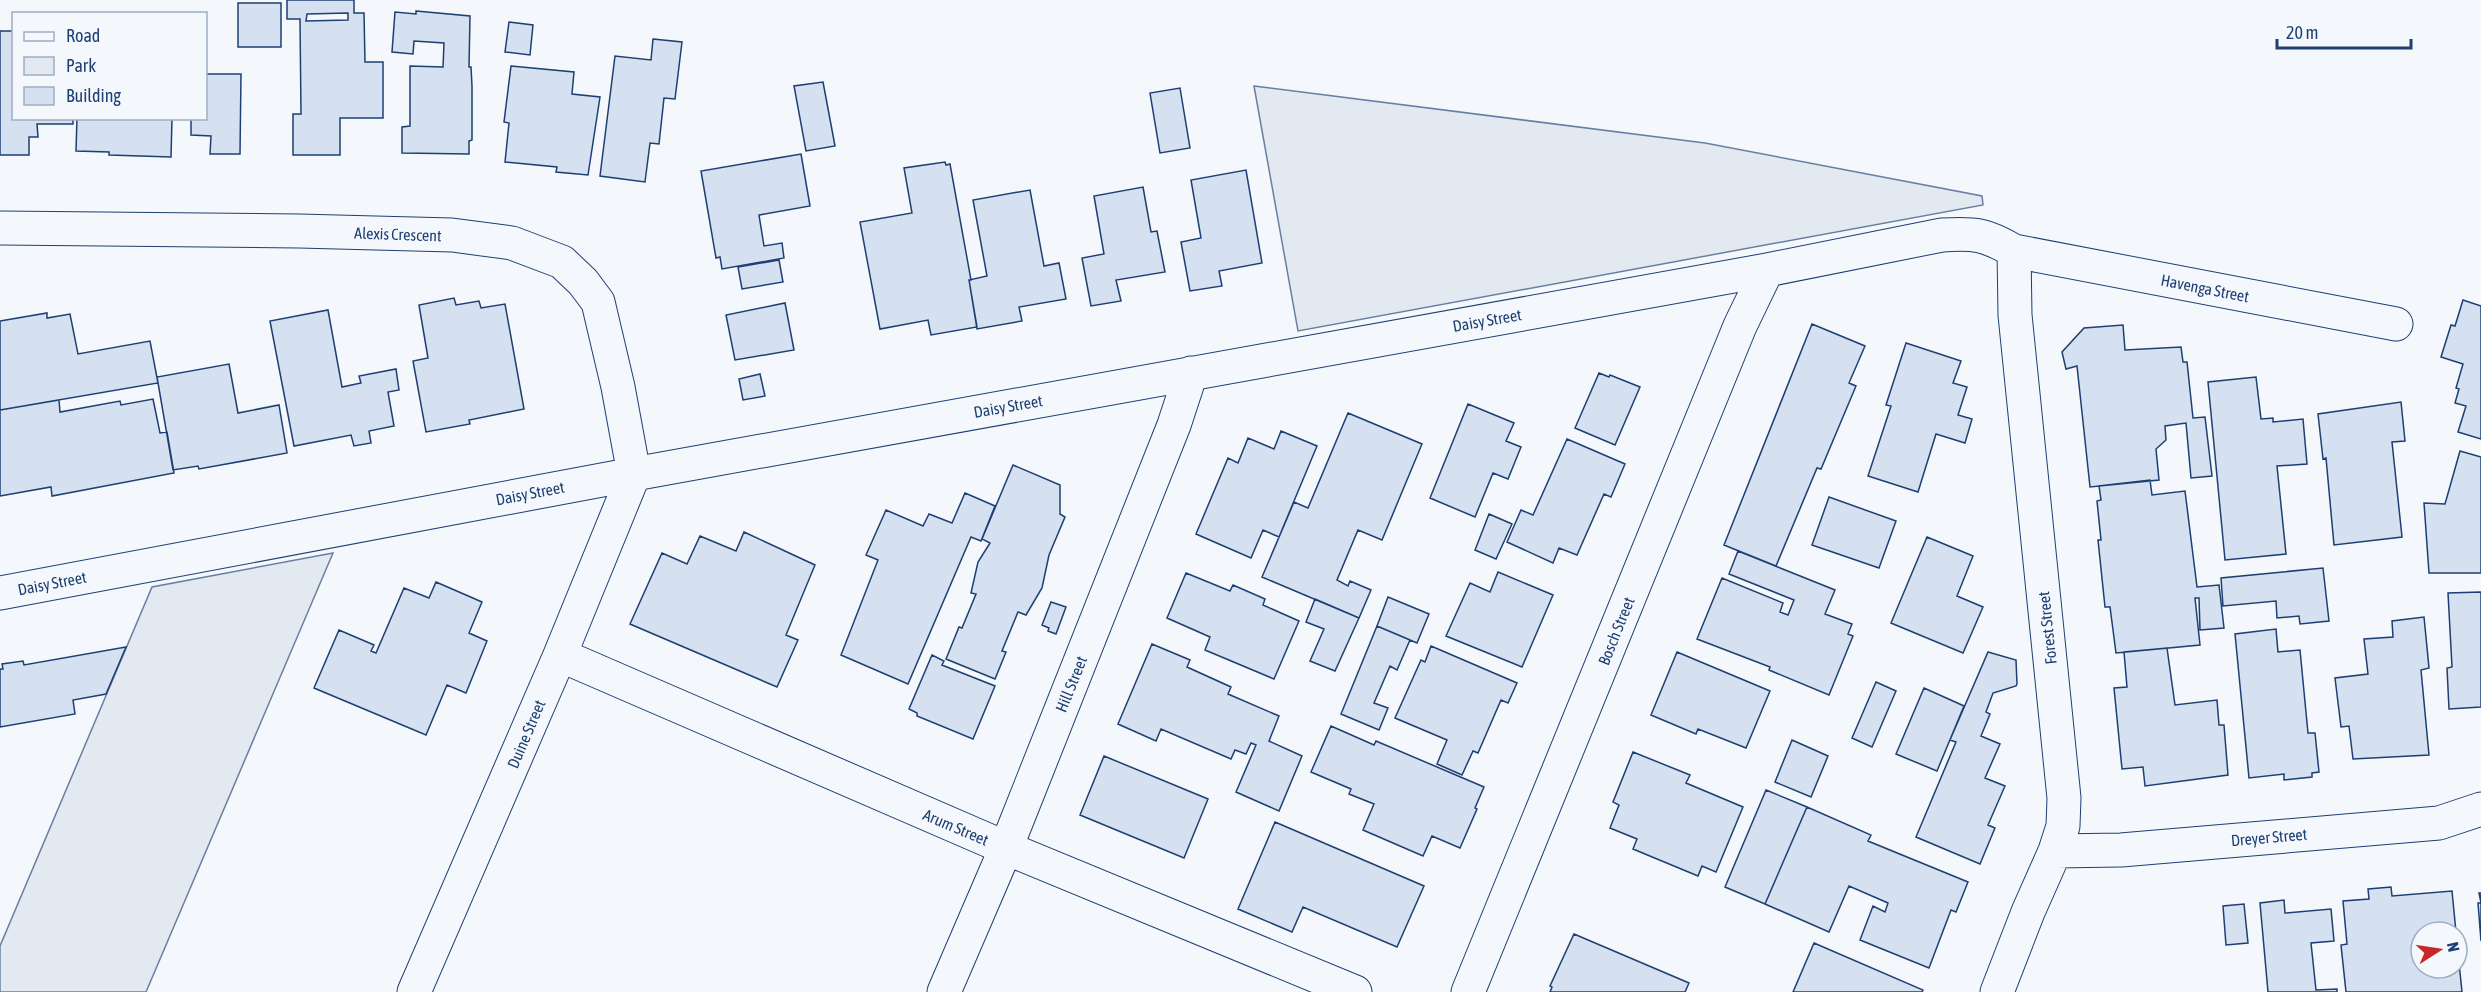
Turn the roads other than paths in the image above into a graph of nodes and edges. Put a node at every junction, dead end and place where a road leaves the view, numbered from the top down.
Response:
1 (0, 228) edge
2 (2014, 251) junction
3 (1767, 270) junction
4 (2396, 324) dead end
5 (1191, 373) junction
6 (634, 474) junction
7 (0, 593) edge
8 (560, 655) junction
9 (2481, 809) edge
10 (1006, 848) junction
11 (2055, 851) junction
12 (414, 992) edge
13 (944, 992) edge
14 (1355, 992) edge
15 (1468, 992) edge
16 (1997, 992) edge

1 - 6 street, Alexis Crescent
2 - 3 street, Daisy Street
2 - 4 street, Havenga Street
2 - 11 street, Forest Street
3 - 5 street, Daisy Street
3 - 15 street, Bosch Street
5 - 6 street, Daisy Street
5 - 10 street, Hill Street
6 - 7 street, Daisy Street
6 - 8 street, Duine Street
8 - 10 street, Arum Street
8 - 12 street, Duine Street
9 - 11 street, Dreyer Street
10 - 13 street, Hill Street
10 - 14 street, Arum Street
11 - 16 street, Forest Street

